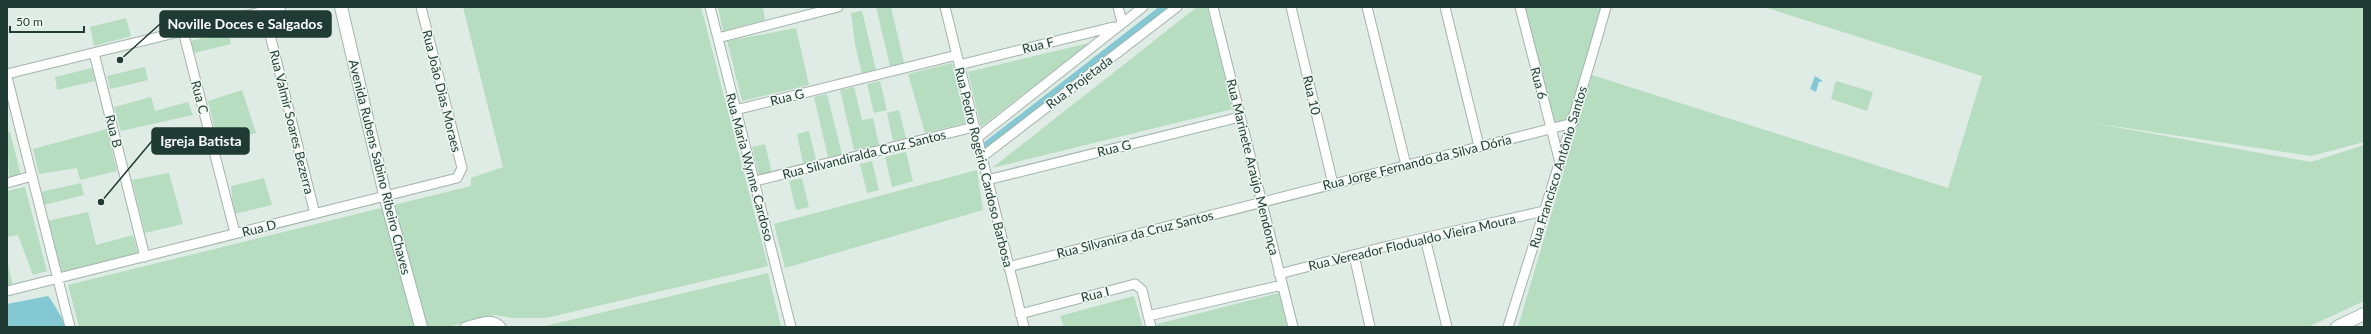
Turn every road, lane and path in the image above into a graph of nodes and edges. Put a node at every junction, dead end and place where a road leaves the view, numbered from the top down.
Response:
1 (281, 7) edge
2 (341, 7) edge
3 (421, 7) edge
4 (710, 7) edge
5 (838, 7) edge
6 (945, 7) edge
7 (1118, 7) edge
8 (1143, 7) edge
9 (1177, 7) edge
10 (1213, 7) edge
11 (1291, 7) edge
12 (1367, 7) edge
13 (1446, 7) edge
14 (1520, 7) edge
15 (1606, 7) edge
16 (263, 9) edge
17 (1119, 24) junction
18 (183, 31) junction
19 (718, 38) junction
20 (94, 53) junction
21 (956, 55) junction
22 (959, 65) junction
23 (7, 76) edge
24 (735, 110) junction
25 (1240, 116) junction
26 (1573, 123) junction
27 (974, 127) junction
28 (1551, 128) junction
29 (977, 138) junction
30 (1479, 146) junction
31 (982, 157) junction
32 (1560, 159) junction
33 (1406, 165) junction
34 (460, 175) joint
35 (32, 176) junction
36 (987, 180) junction
37 (755, 181) junction
38 (7, 183) edge
39 (1333, 184) junction
40 (386, 195) junction
41 (1262, 202) junction
42 (1544, 211) junction
43 (315, 214) junction
44 (235, 233) junction
45 (1425, 238) junction
46 (1354, 255) junction
47 (145, 257) junction
48 (1008, 267) junction
49 (1280, 274) junction
50 (57, 280) junction
51 (1282, 285) junction
52 (7, 292) edge
53 (1020, 314) junction
54 (2364, 314) edge
55 (1148, 316) junction
56 (500, 325) edge
57 (70, 327) edge
58 (421, 327) edge
59 (465, 327) edge
60 (791, 327) edge
61 (1024, 327) edge
62 (1151, 327) edge
63 (1293, 327) edge
64 (1370, 327) edge
65 (1447, 327) edge
66 (1508, 327) edge
67 (2337, 327) edge

1 - 16 street
2 - 40 street, Avenida Rubens Sabino Ribeiro Chaves
3 - 34 street, Rua João Dias Moraes
4 - 19 street, Rua Maria Wynne Cardoso
5 - 19 street
6 - 21 street, Rua Pedro Rogério Cardoso Barbosa
7 - 17 street
8 - 17 street, Rua Projetada
9 - 31 street, Rua Projetada
10 - 25 street, Rua Marinete Araújo Mendonça
11 - 39 street, Rua 10
12 - 33 street
13 - 30 street
14 - 28 street, Rua 6
15 - 26 street, Rua Francisco Antônio Santos
16 - 18 street
16 - 43 street, Rua Valmir Soares Bezerra
17 - 22 street, Rua F
17 - 29 street, Rua Projetada
18 - 20 street
18 - 44 street, Rua C
19 - 24 street, Rua Maria Wynne Cardoso
20 - 23 street
20 - 47 street, Rua B
21 - 22 street, Rua Pedro Rogério Cardoso Barbosa
21 - 24 street, Rua G
22 - 27 street, Rua Pedro Rogério Cardoso Barbosa
23 - 35 street
24 - 37 street, Rua Maria Wynne Cardoso
25 - 36 street, Rua G
25 - 41 street, Rua Marinete Araújo Mendonça
26 - 28 street, Rua Jorge Fernando da Silva Dória
26 - 32 street, Rua Francisco Antônio Santos
27 - 29 street, Rua Pedro Rogério Cardoso Barbosa
27 - 37 street, Rua Silvandiralda Cruz Santos
28 - 30 street, Rua Jorge Fernando da Silva Dória
28 - 32 street, Rua 6
29 - 31 street, Rua Pedro Rogério Cardoso Barbosa
30 - 33 street, Rua Jorge Fernando da Silva Dória
31 - 36 street, Rua Pedro Rogério Cardoso Barbosa
32 - 42 street, Rua Francisco Antônio Santos
33 - 39 street, Rua Jorge Fernando da Silva Dória
34 - 40 street, Rua D
35 - 38 street
35 - 50 street
36 - 48 street, Rua Pedro Rogério Cardoso Barbosa
37 - 60 street, Rua Maria Wynne Cardoso
39 - 41 street, Rua Jorge Fernando da Silva Dória
40 - 43 street, Rua D
40 - 58 street, Avenida Rubens Sabino Ribeiro Chaves
41 - 48 street, Rua Silvanira da Cruz Santos
41 - 49 street, Rua Marinete Araújo Mendonça
42 - 45 street, Rua Vereador Flodualdo Vieira Moura
42 - 66 street, Rua Francisco Antônio Santos
43 - 44 street, Rua D
44 - 47 street, Rua D
45 - 46 street, Rua Vereador Flodualdo Vieira Moura
45 - 65 street
46 - 49 street, Rua Vereador Flodualdo Vieira Moura
46 - 64 street
47 - 50 street, Rua D
48 - 53 street, Rua Pedro Rogério Cardoso Barbosa
49 - 51 street, Rua Marinete Araújo Mendonça
50 - 52 street, Rua D
50 - 57 street
51 - 55 street
51 - 63 street, Rua Marinete Araújo Mendonça
53 - 55 street, Rua I
53 - 61 street, Rua Pedro Rogério Cardoso Barbosa
54 - 67 street
55 - 62 street, Rua I
56 - 59 street

